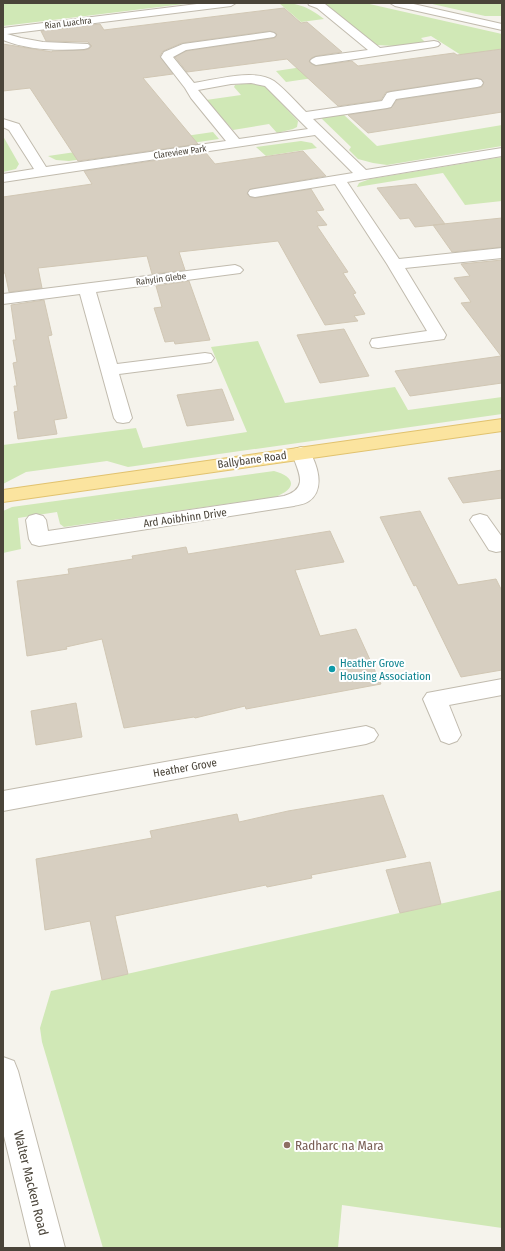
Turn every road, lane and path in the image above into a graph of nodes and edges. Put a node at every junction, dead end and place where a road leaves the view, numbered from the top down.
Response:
1 (231, 3) edge
2 (313, 3) edge
3 (395, 3) edge
4 (502, 27) edge
5 (3, 31) edge
6 (3, 36) edge
7 (270, 36) dead end
8 (431, 41) dead end
9 (84, 46) dead end
10 (378, 52) junction
11 (316, 61) dead end
12 (477, 83) dead end
13 (191, 87) junction
14 (304, 116) junction
15 (3, 123) edge
16 (319, 131) junction
17 (236, 144) junction
18 (502, 152) edge
19 (42, 172) junction
20 (363, 175) junction
21 (3, 178) edge
22 (339, 180) junction
23 (255, 193) dead end
24 (502, 253) edge
25 (395, 264) junction
26 (235, 270) dead end
27 (87, 289) junction
28 (3, 299) edge
29 (378, 343) dead end
30 (205, 358) dead end
31 (110, 370) junction
32 (123, 418) dead end
33 (502, 425) edge
34 (301, 453) junction
35 (3, 496) edge
36 (480, 520) dead end
37 (38, 530) dead end
38 (502, 544) edge
39 (502, 687) edge
40 (366, 735) dead end
41 (449, 736) dead end
42 (3, 802) edge
43 (3, 1071) edge
44 (48, 1248) edge

1 - 5 street, Rian Luachra
2 - 10 street
3 - 4 street
6 - 9 street, Rian Luachra
7 - 13 street
8 - 10 street
10 - 11 street
12 - 14 street
13 - 14 street
13 - 17 street
14 - 16 street
15 - 19 street
16 - 17 street, Clareview Park
16 - 20 street
17 - 19 street, Clareview Park
18 - 20 street
19 - 21 street, Clareview Park
20 - 22 street
22 - 23 street
22 - 25 street
24 - 25 street
25 - 29 street
26 - 27 street, Rahylin Glebe
27 - 28 street, Rahylin Glebe
27 - 31 street
30 - 31 street
31 - 32 street
33 - 34 main road, Ballybane Road
34 - 35 main road, Ballybane Road
34 - 37 street, Ard Aoibhinn Drive
36 - 38 street
39 - 41 street
40 - 42 street, Heather Grove
43 - 44 street, Walter Macken Road

